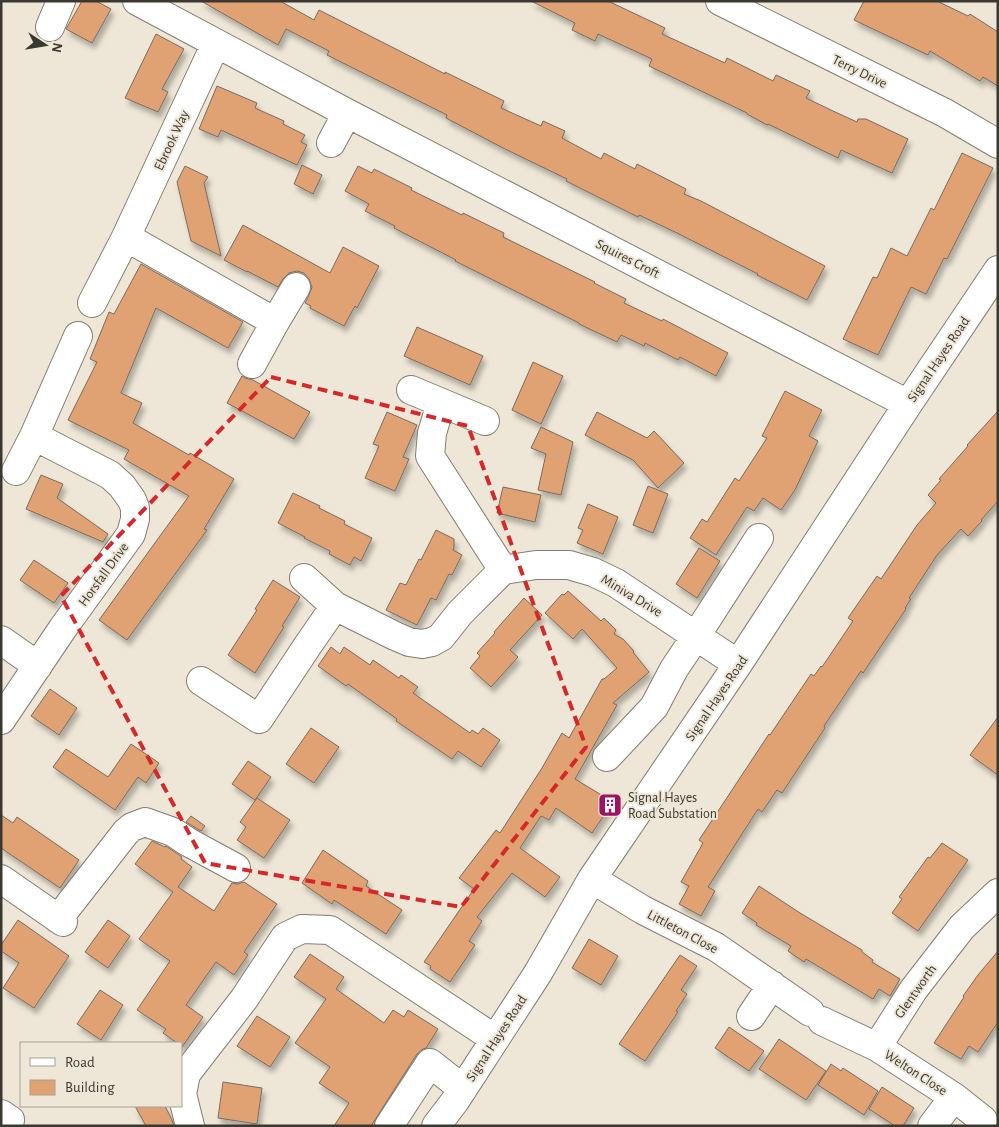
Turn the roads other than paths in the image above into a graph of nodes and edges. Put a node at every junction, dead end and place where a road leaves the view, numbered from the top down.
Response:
1 (61, 1) edge
2 (137, 1) edge
3 (720, 1) edge
4 (50, 27) dead end
5 (216, 44) junction
6 (347, 113) junction
7 (331, 143) dead end
8 (998, 144) edge
9 (126, 237) junction
10 (998, 270) edge
11 (296, 287) dead end
12 (92, 303) dead end
13 (274, 322) junction
14 (78, 336) dead end
15 (252, 364) dead end
16 (411, 390) dead end
17 (441, 403) junction
18 (908, 404) junction
19 (485, 421) dead end
20 (34, 436) junction
21 (16, 471) dead end
22 (759, 538) dead end
23 (503, 570) junction
24 (304, 578) dead end
25 (335, 606) junction
26 (696, 636) junction
27 (1, 640) edge
28 (738, 664) junction
29 (38, 666) junction
30 (201, 681) dead end
31 (1, 720) edge
32 (607, 756) dead end
33 (236, 868) dead end
34 (1, 879) edge
35 (592, 879) junction
36 (998, 893) edge
37 (772, 985) junction
38 (751, 1016) dead end
39 (495, 1039) junction
40 (877, 1047) junction
41 (183, 1081) edge
42 (463, 1089) junction
43 (954, 1097) junction
44 (1, 1114) edge
45 (983, 1120) dead end
46 (9, 1126) edge
47 (190, 1126) edge
48 (388, 1126) edge
49 (436, 1126) edge
50 (932, 1126) edge

1 - 4 street
2 - 5 street, Squires Croft
3 - 8 street, Terry Drive
5 - 6 street, Squires Croft
5 - 9 street, Ebrook Way
6 - 7 street
6 - 18 street, Squires Croft
9 - 12 street, Ebrook Way
9 - 13 street
10 - 18 street, Signal Hayes Road
11 - 13 street
13 - 15 street
14 - 20 street
16 - 17 street
17 - 19 street
17 - 23 street
18 - 28 street, Signal Hayes Road
20 - 21 street
20 - 29 street, Horsfall Drive
22 - 26 street
23 - 25 street
23 - 26 street, Miniva Drive
24 - 25 street
25 - 30 street
26 - 28 street, Miniva Drive
26 - 32 street
27 - 29 street
28 - 35 street, Signal Hayes Road
29 - 31 street, Horsfall Drive
33 - 34 street
35 - 37 street, Littleton Close
35 - 39 street, Signal Hayes Road
36 - 40 street, Glentworth
37 - 38 street
37 - 40 street, Littleton Close
39 - 41 street
39 - 42 street, Signal Hayes Road
40 - 43 street, Welton Close
41 - 47 street
42 - 48 street
42 - 49 street, Signal Hayes Road
43 - 45 street, Welton Close
43 - 50 street, Welton Close
44 - 46 street

